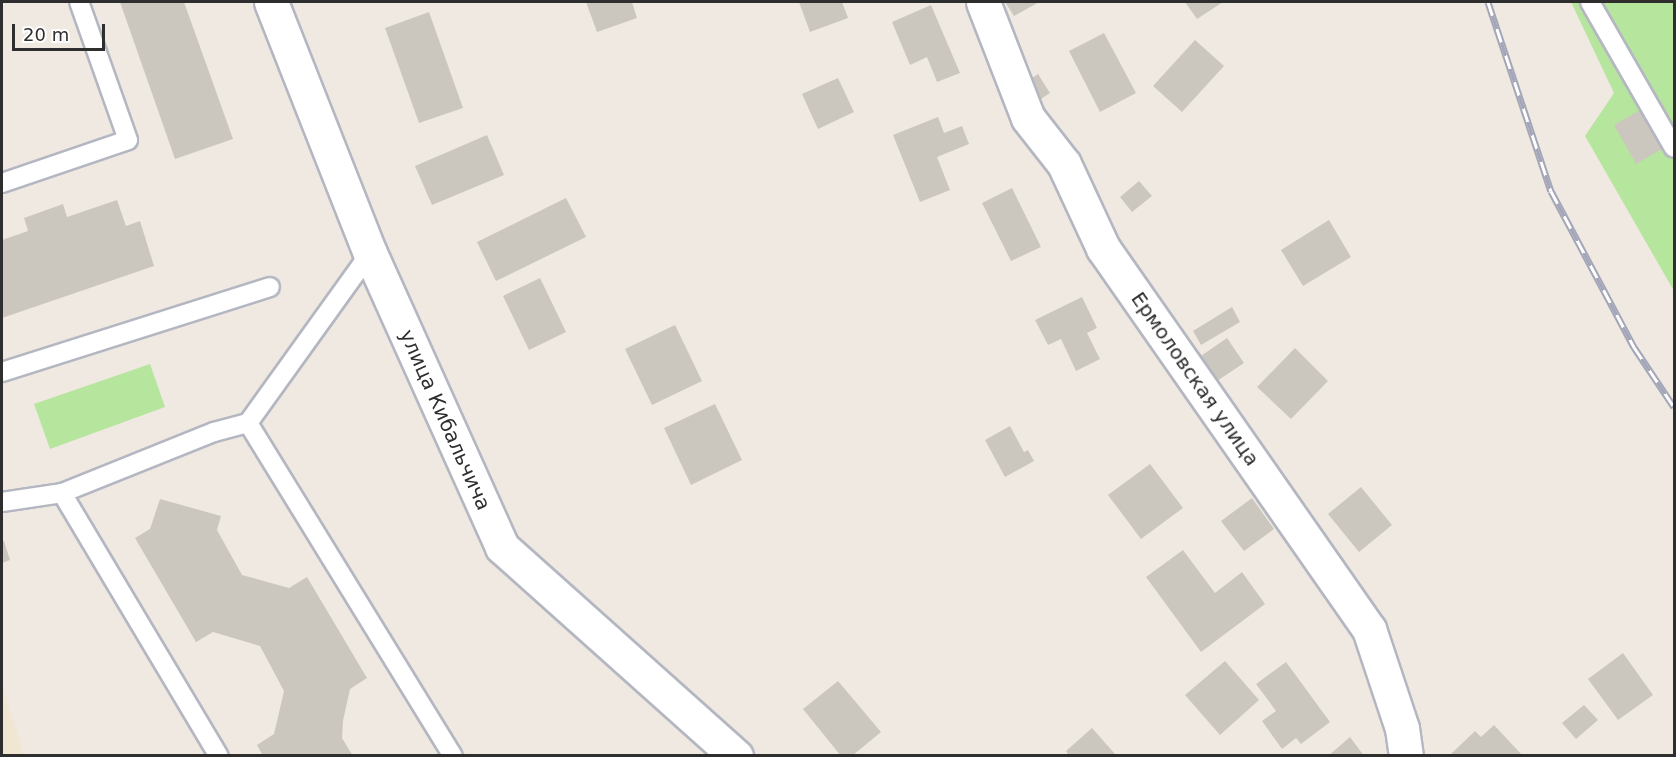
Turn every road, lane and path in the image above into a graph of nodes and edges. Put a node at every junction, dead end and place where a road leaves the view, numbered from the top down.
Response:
1 (79, 2) edge
2 (271, 2) edge
3 (983, 2) edge
4 (1590, 2) edge
5 (1674, 148) edge
6 (2, 183) edge
7 (370, 253) junction
8 (270, 287) dead end
9 (2, 372) edge
10 (248, 423) junction
11 (62, 493) junction
12 (2, 502) edge
13 (219, 756) edge
14 (453, 756) edge
15 (736, 756) edge
16 (1406, 756) edge

1 - 6 lane
2 - 7 street, улица Кибальчича
3 - 16 street, Ермоловская улица
4 - 5 lane
7 - 10 lane
7 - 15 street, улица Кибальчича
8 - 9 lane
10 - 11 lane
10 - 14 lane
11 - 12 lane
11 - 13 lane

